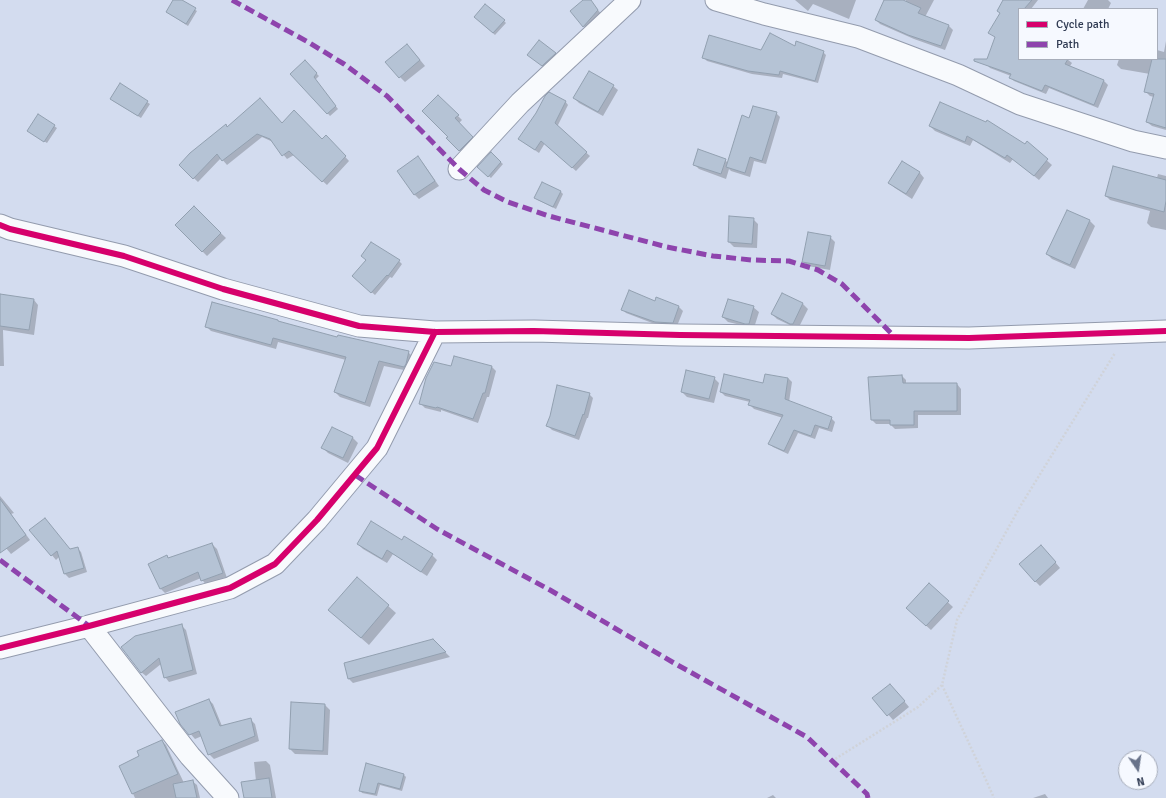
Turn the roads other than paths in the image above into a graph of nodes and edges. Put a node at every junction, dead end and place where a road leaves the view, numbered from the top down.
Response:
1 (630, 0) edge
2 (716, 0) edge
3 (1166, 148) edge
4 (459, 169) dead end
5 (0, 225) edge
6 (1166, 331) edge
7 (435, 332) junction
8 (89, 626) junction
9 (0, 648) edge
10 (228, 798) edge

1 - 4 street
2 - 3 street
5 - 7 street
6 - 7 street
7 - 8 street
8 - 9 street
8 - 10 street

